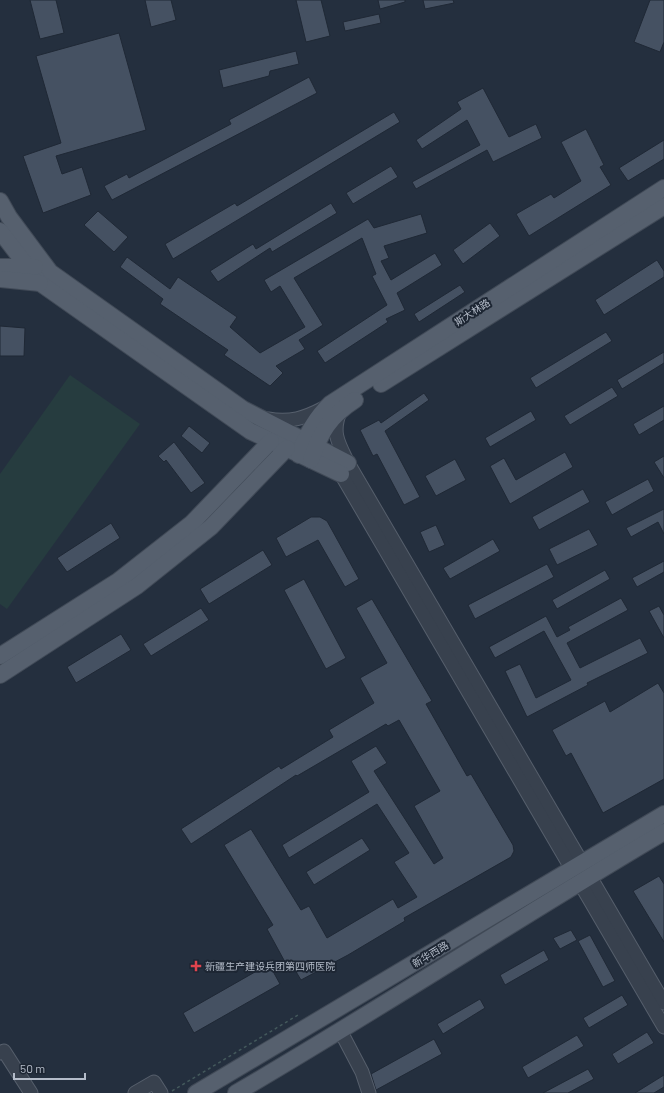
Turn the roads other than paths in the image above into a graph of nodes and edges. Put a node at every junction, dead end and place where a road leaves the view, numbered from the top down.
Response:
1 (664, 188) edge
2 (0, 200) edge
3 (664, 206) edge
4 (0, 231) edge
5 (45, 265) junction
6 (0, 267) edge
7 (29, 268) junction
8 (0, 279) edge
9 (40, 283) junction
10 (336, 406) junction
11 (258, 418) junction
12 (271, 441) junction
13 (303, 450) junction
14 (345, 469) junction
15 (0, 656) edge
16 (0, 675) edge
17 (664, 814) edge
18 (664, 832) edge
19 (581, 873) junction
20 (664, 1003) edge
21 (664, 1027) edge
22 (341, 1032) junction
23 (0, 1053) edge
24 (31, 1093) edge
25 (135, 1093) edge
26 (161, 1093) edge
27 (196, 1093) edge
28 (236, 1093) edge
29 (369, 1093) edge

1 - 10 main road, 斯大林路
2 - 5 main road
3 - 10 main road, 斯大林路
4 - 7 main road
5 - 7 main road
5 - 11 main road
6 - 7 main road
7 - 9 main road
8 - 9 main road
9 - 12 main road
10 - 11 street
10 - 13 main road, 斯大林路
10 - 14 street
11 - 13 main road
12 - 13 main road
12 - 15 main road
13 - 14 main road
13 - 16 main road, 斯大林路
14 - 19 street
17 - 19 main road, 新华西路
18 - 19 main road, 新华西路
19 - 20 street
19 - 21 street
19 - 22 main road, 新华西路
19 - 27 main road, 新华西路
22 - 28 main road, 新华西路
22 - 29 street
23 - 24 street
25 - 26 street

